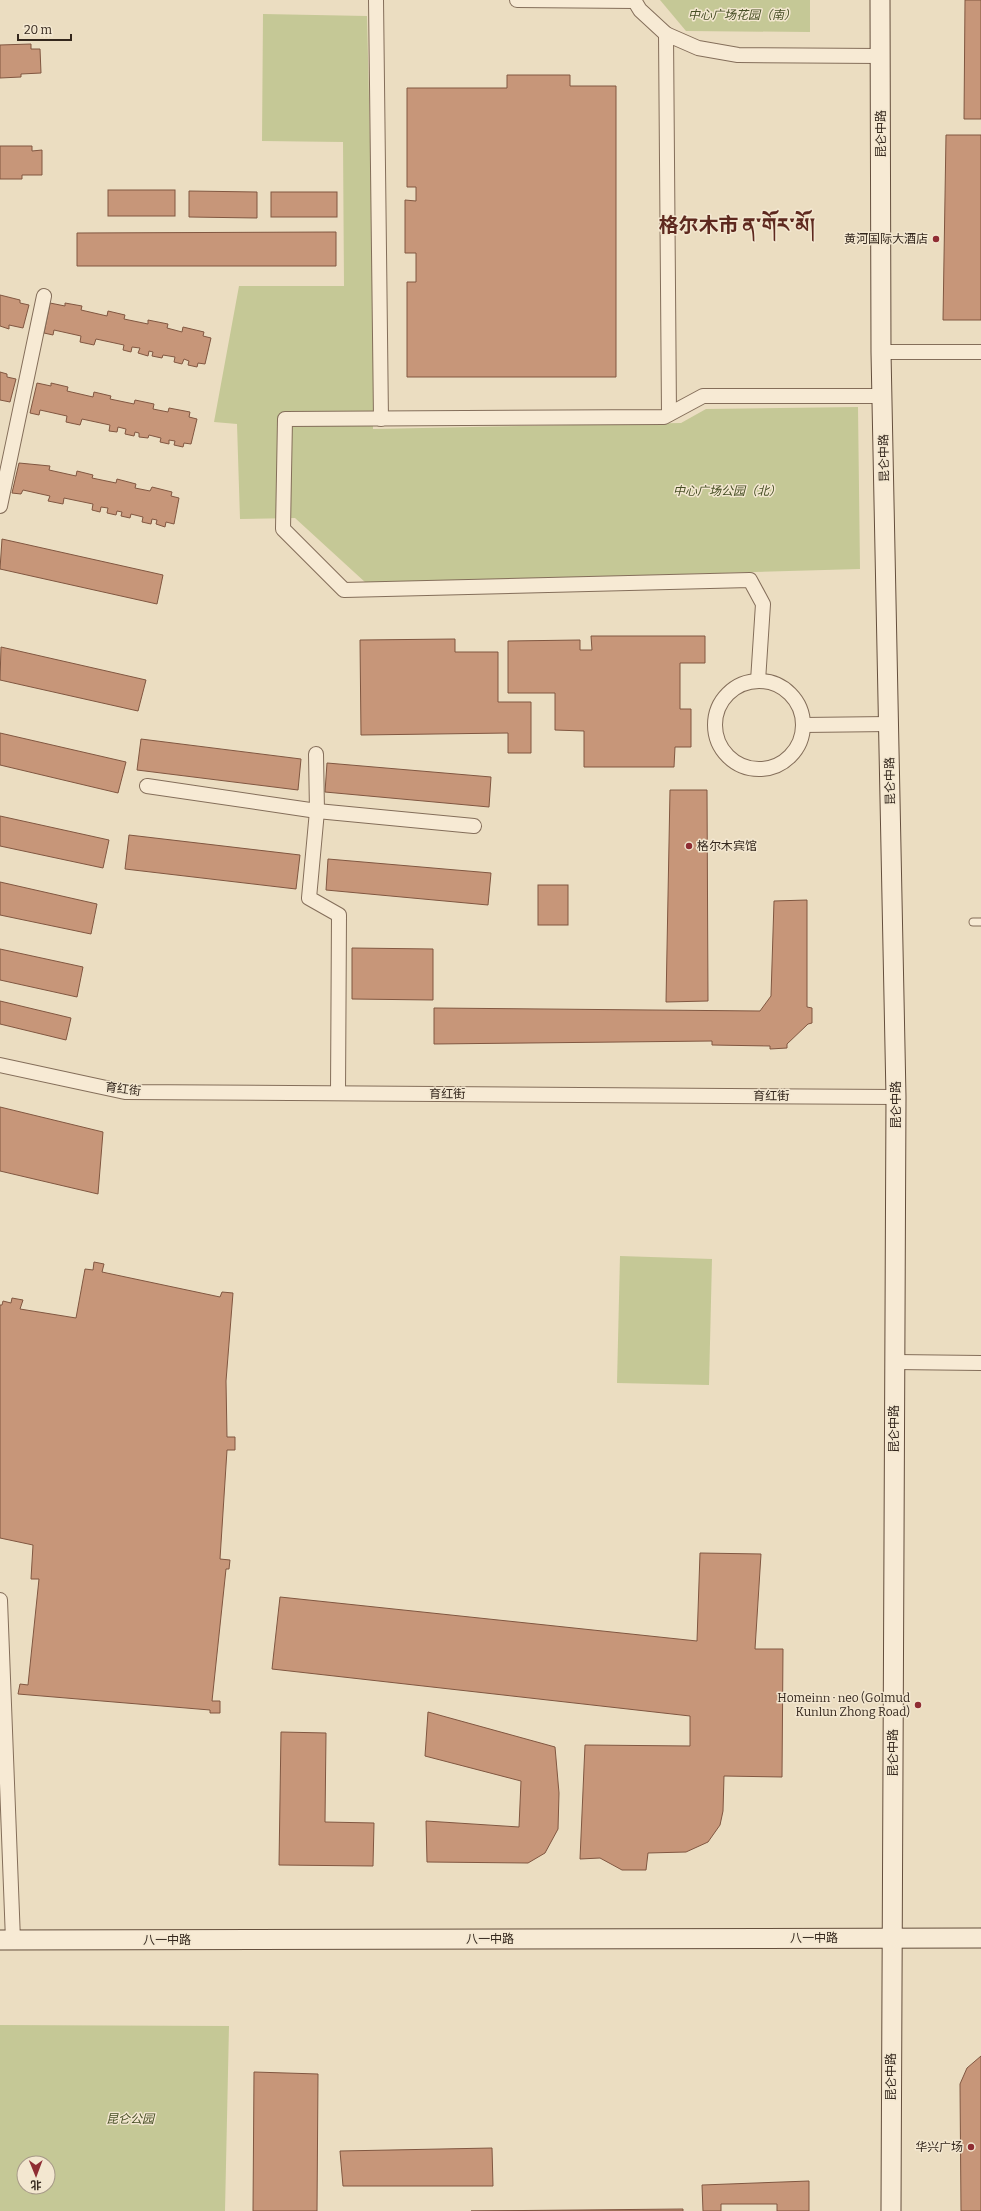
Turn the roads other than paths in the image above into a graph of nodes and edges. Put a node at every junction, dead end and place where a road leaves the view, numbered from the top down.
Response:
1 (376, 0) edge
2 (517, 0) edge
3 (635, 0) edge
4 (880, 0) edge
5 (666, 34) junction
6 (880, 56) junction
7 (44, 296) dead end
8 (882, 352) junction
9 (981, 352) edge
10 (882, 396) junction
11 (669, 414) junction
12 (381, 419) junction
13 (0, 506) edge
14 (758, 681) junction
15 (889, 724) junction
16 (803, 725) junction
17 (316, 754) dead end
18 (147, 786) dead end
19 (317, 810) junction
20 (474, 826) dead end
21 (973, 922) dead end
22 (981, 922) edge
23 (0, 1066) edge
24 (338, 1093) junction
25 (896, 1097) junction
26 (895, 1362) junction
27 (981, 1363) edge
28 (0, 1600) edge
29 (892, 1938) junction
30 (981, 1938) edge
31 (6, 1940) edge
32 (891, 2211) edge

1 - 12 street
2 - 3 street
3 - 5 street
4 - 6 main road, 昆仑中路
5 - 6 street
5 - 11 street
6 - 8 main road, 昆仑中路
7 - 13 street
8 - 9 street
8 - 10 main road, 昆仑中路
10 - 11 street
10 - 15 main road, 昆仑中路
11 - 12 street
12 - 14 street
14 - 16 street
14 - 16 street
15 - 16 street
15 - 25 main road, 昆仑中路
17 - 19 street
18 - 19 street
19 - 20 street
19 - 24 street
21 - 22 lane
23 - 24 street, 育红街
24 - 25 street, 育红街
25 - 26 main road, 昆仑中路
26 - 27 street
26 - 29 main road, 昆仑中路
28 - 31 street
29 - 30 main road, 八一中路
29 - 31 main road, 八一中路
29 - 32 main road, 昆仑中路

